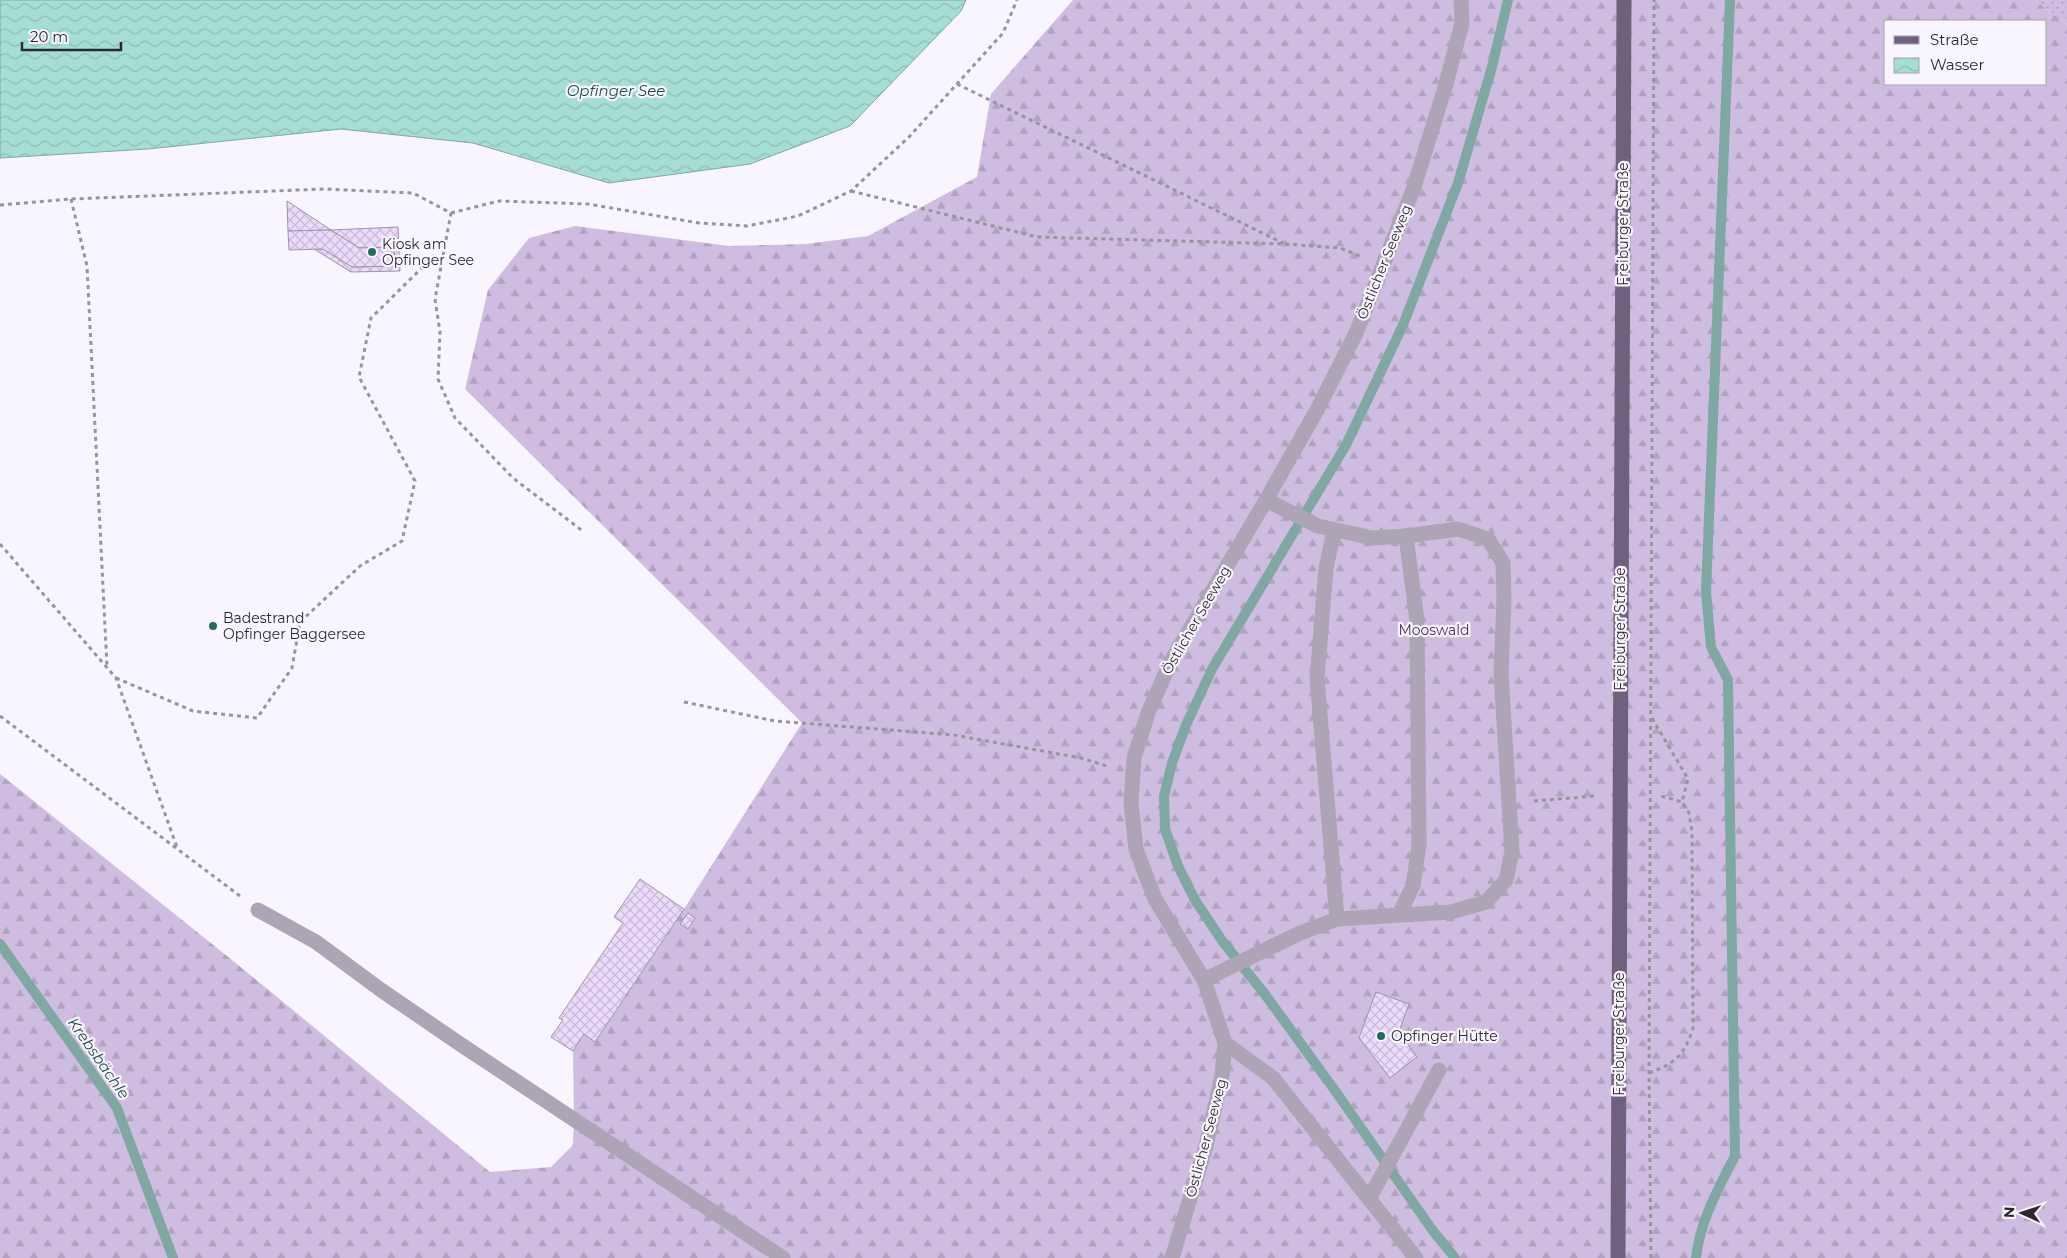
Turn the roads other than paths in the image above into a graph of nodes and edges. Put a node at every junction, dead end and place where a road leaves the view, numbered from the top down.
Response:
1 (1460, 0) edge
2 (1624, 0) edge
3 (1266, 500) junction
4 (1334, 531) junction
5 (1406, 536) junction
6 (258, 910) road end
7 (1399, 914) junction
8 (1337, 919) junction
9 (1204, 980) junction
10 (1225, 1043) junction
11 (1439, 1070) dead end
12 (1372, 1192) junction
13 (784, 1258) edge
14 (1172, 1258) edge
15 (1416, 1258) edge
16 (1618, 1258) edge

1 - 3 lane, Östlicher Seeweg
2 - 16 main road, Freiburger Straße
3 - 4 lane
3 - 9 lane, Östlicher Seeweg
4 - 5 lane
4 - 8 lane
5 - 7 lane
5 - 7 lane
6 - 13 lane
7 - 8 lane
8 - 9 lane
9 - 10 lane, Östlicher Seeweg
10 - 12 lane
10 - 14 lane, Östlicher Seeweg
11 - 12 lane
12 - 15 lane

